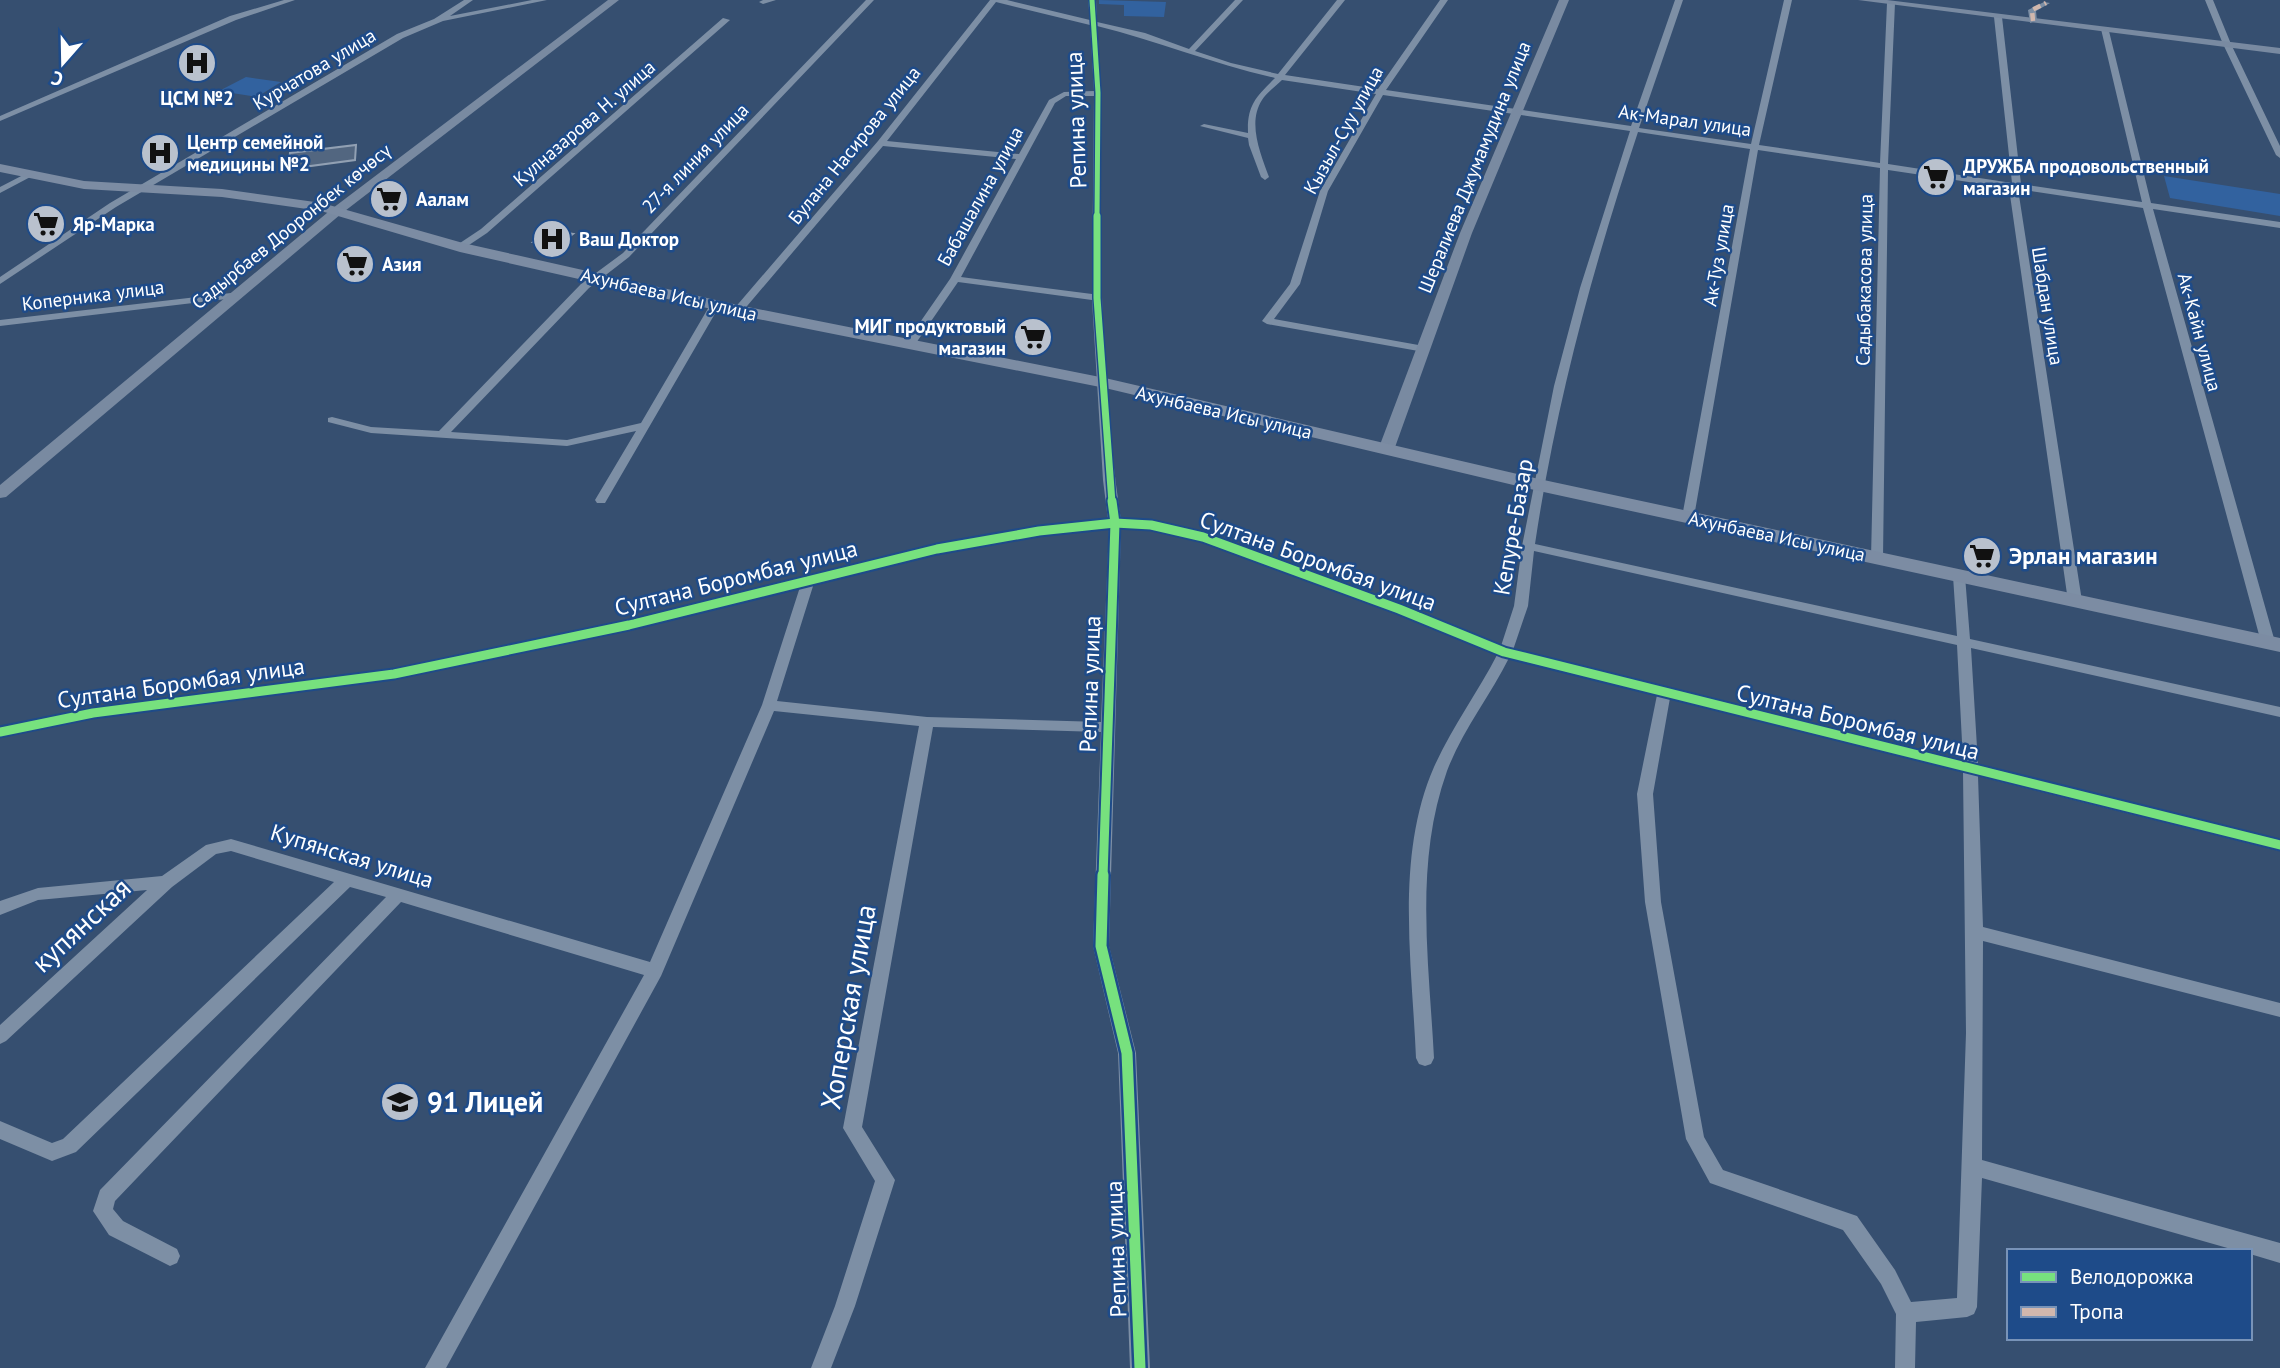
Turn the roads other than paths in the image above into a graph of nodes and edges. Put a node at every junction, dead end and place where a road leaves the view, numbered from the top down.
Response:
1 (291, 0) edge
2 (469, 0) edge
3 (543, 0) edge
4 (614, 0) edge
5 (772, 0) edge
6 (870, 0) edge
7 (996, 0) edge
8 (1092, 0) edge
9 (1239, 0) edge
10 (1340, 0) edge
11 (1444, 0) edge
12 (1564, 0) edge
13 (1679, 0) edge
14 (1788, 0) edge
15 (1863, 0) edge
16 (2209, 0) edge
17 (763, 2) dead end
18 (1891, 3) junction
19 (2046, 3) dead end
20 (1998, 17) junction
21 (726, 20) dead end
22 (437, 21) junction
23 (2033, 21) junction
24 (1091, 23) junction
25 (2105, 29) junction
26 (2227, 44) junction
27 (1191, 51) junction
28 (2280, 51) edge
29 (1280, 76) junction
30 (1381, 91) junction
31 (1098, 93) junction
32 (1515, 111) junction
33 (0, 119) edge
34 (1204, 126) dead end
35 (1633, 128) junction
36 (1253, 136) junction
37 (881, 143) junction
38 (1755, 146) junction
39 (2280, 155) edge
40 (1021, 157) junction
41 (1884, 165) junction
42 (0, 168) edge
43 (33, 174) junction
44 (1265, 177) dead end
45 (2017, 184) junction
46 (142, 189) junction
47 (0, 190) edge
48 (2147, 204) junction
49 (337, 211) junction
50 (2280, 225) edge
51 (460, 247) junction
52 (596, 278) junction
53 (955, 279) junction
54 (0, 281) edge
55 (231, 296) junction
56 (1097, 298) junction
57 (715, 305) junction
58 (738, 310) junction
59 (0, 323) edge
60 (910, 344) junction
61 (1424, 349) junction
62 (1105, 383) junction
63 (332, 420) dead end
64 (645, 425) junction
65 (442, 435) junction
66 (1386, 450) junction
67 (1539, 485) junction
68 (0, 493) edge
69 (601, 500) dead end
70 (1688, 517) junction
71 (1115, 523) junction
72 (1528, 546) junction
73 (1877, 558) junction
74 (1959, 576) junction
75 (808, 583) junction
76 (2075, 601) junction
77 (1965, 643) junction
78 (2274, 643) edge
79 (1504, 652) junction
80 (1664, 694) junction
81 (769, 705) junction
82 (2280, 712) edge
83 (927, 722) junction
84 (1108, 727) junction
85 (0, 732) edge
86 (1973, 770) junction
87 (2280, 845) edge
88 (348, 879) junction
89 (166, 882) junction
90 (399, 894) junction
91 (0, 908) edge
92 (1976, 932) junction
93 (655, 971) junction
94 (2280, 1010) edge
95 (0, 1036) edge
96 (1425, 1058) dead end
97 (0, 1130) edge
98 (1974, 1167) junction
99 (2280, 1253) edge
100 (170, 1256) dead end
101 (1906, 1313) junction
102 (435, 1368) edge
103 (821, 1368) edge
104 (1140, 1368) edge
105 (1905, 1368) edge

1 - 33 street
2 - 22 street, Курчатова улица
3 - 22 street
4 - 49 street, Садырбаев Дооронбек көчөсү
5 - 17 street
6 - 52 street, 27-я линия улица
7 - 24 street, Ак-Марал улица
7 - 37 street, Булана Насирова улица
8 - 24 street, Репина улица
9 - 27 street
10 - 29 street
11 - 30 street, Кызыл-Суу улица
12 - 32 street, Шералиева Джумамудина улица
13 - 35 street, Кепуре-Базар
14 - 38 street, Ак-Туз улица
15 - 18 street
16 - 26 street
18 - 20 street
18 - 41 street, Садыбакасова улица
19 - 23 street
20 - 23 street
20 - 45 street, Шабдан улица
21 - 51 street, Кулназарова Н. улица
22 - 46 street, Курчатова улица
23 - 25 street
24 - 27 street, Ак-Марал улица
24 - 31 street, Репина улица
25 - 26 street
25 - 48 street, Ак-Кайн улица
26 - 28 street
26 - 39 street
27 - 29 street, Ак-Марал улица
29 - 30 street, Ак-Марал улица
29 - 36 street
30 - 32 street, Ак-Марал улица
30 - 61 street, Кызыл-Суу улица
31 - 40 street, Бабашалина улица
31 - 56 street, Репина улица
32 - 35 street, Ак-Марал улица
32 - 61 street, Шералиева Джумамудина улица
34 - 36 street
35 - 38 street, Ак-Марал улица
35 - 67 street, Кепуре-Базар
36 - 44 street
37 - 40 street
37 - 58 street, Булана Насирова улица
38 - 41 street, Ак-Марал улица
38 - 70 street, Ак-Туз улица
40 - 53 street, Бабашалина улица
41 - 45 street, Ак-Марал улица
41 - 73 street, Садыбакасова улица
42 - 43 main road, Ахунбаева Исы улица
43 - 46 main road, Ахунбаева Исы улица
43 - 47 street
45 - 48 street, Ак-Марал улица
45 - 76 street, Шабдан улица
46 - 49 main road, Ахунбаева Исы улица
46 - 54 street, Курчатова улица
48 - 50 street, Ак-Марал улица
48 - 78 street, Ак-Кайн улица
49 - 51 main road, Ахунбаева Исы улица
49 - 55 street, Садырбаев Дооронбек көчөсү
51 - 52 main road, Ахунбаева Исы улица
52 - 57 main road, Ахунбаева Исы улица
52 - 65 street, 27-я линия улица
53 - 56 street
53 - 60 street, Бабашалина улица
55 - 59 street, Коперника улица
55 - 68 street, Садырбаев Дооронбек көчөсү
56 - 62 street, Репина улица
57 - 58 main road, Ахунбаева Исы улица
57 - 64 street
58 - 60 main road, Ахунбаева Исы улица
60 - 62 main road, Ахунбаева Исы улица
61 - 66 street, Шералиева Джумамудина улица
62 - 66 main road, Ахунбаева Исы улица
62 - 71 street, Репина улица
63 - 65 street
64 - 65 street
64 - 69 street
66 - 67 main road, Ахунбаева Исы улица
67 - 70 main road, Ахунбаева Исы улица
67 - 72 street, Кепуре-Базар
70 - 73 main road, Ахунбаева Исы улица
71 - 75 street, Султана Боромбая улица
71 - 79 street, Султана Боромбая улица
71 - 84 street, Репина улица
72 - 77 street
72 - 79 street, Кепуре-Базар
73 - 74 main road, Ахунбаева Исы улица
74 - 76 main road, Ахунбаева Исы улица
74 - 77 street
75 - 81 street
75 - 85 street, Султана Боромбая улица
76 - 78 main road, Ахунбаева Исы улица
77 - 82 street
77 - 86 street
79 - 80 street, Султана Боромбая улица
79 - 96 street, Кепуре-Базар
80 - 86 street, Султана Боромбая улица
80 - 101 street
81 - 83 street
81 - 93 street
83 - 84 street
83 - 103 street, Хоперская улица
84 - 104 street, Репина улица
86 - 87 street, Султана Боромбая улица
86 - 92 street
88 - 89 street, Купянская улица
88 - 90 street, Купянская улица
88 - 97 street
89 - 91 street
89 - 95 street, купянская
90 - 93 street, Купянская улица
90 - 100 street
92 - 94 street
92 - 98 street
93 - 102 street
98 - 99 street
98 - 101 street
101 - 105 street

